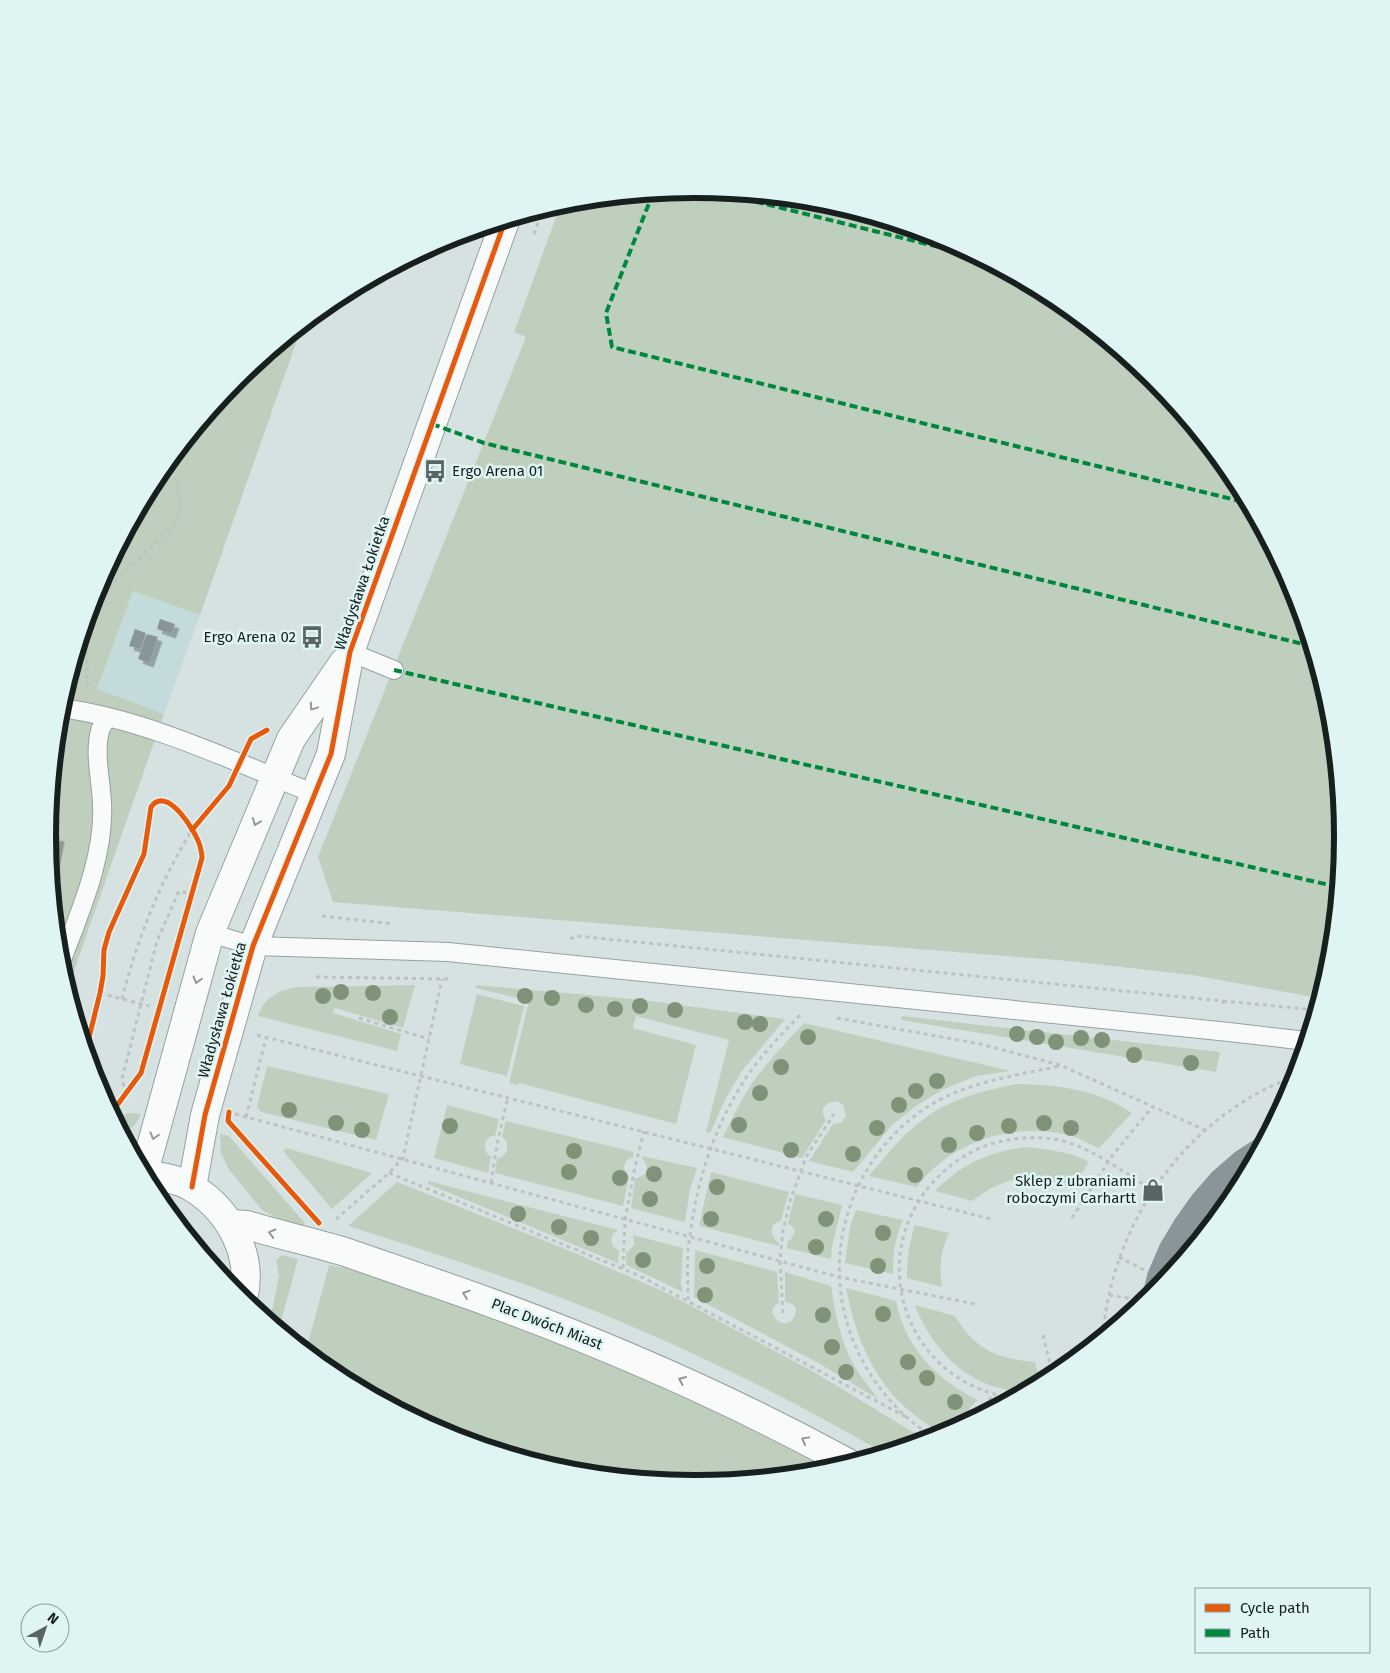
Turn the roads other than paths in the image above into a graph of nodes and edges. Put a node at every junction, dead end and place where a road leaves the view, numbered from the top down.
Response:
1 (502, 228) edge
2 (350, 652) junction
3 (394, 670) dead end
4 (70, 709) edge
5 (107, 718) junction
6 (274, 777) junction
7 (315, 794) junction
8 (210, 933) junction
9 (253, 946) junction
10 (67, 947) edge
11 (1300, 1040) edge
12 (147, 1165) edge
13 (154, 1176) edge
14 (192, 1187) junction
15 (231, 1224) junction
16 (245, 1290) edge
17 (839, 1458) edge

1 - 2 street, Władysława Łokietka
2 - 3 lane
2 -> 6 street, Władysława Łokietka
2 - 7 street, Władysława Łokietka
4 - 5 lane
5 - 6 lane
5 - 10 lane
6 - 7 lane
6 -> 8 street, Władysława Łokietka
7 - 9 street, Władysława Łokietka
8 - 9 lane
8 -> 12 street, Władysława Łokietka
9 - 11 lane
9 - 14 street, Władysława Łokietka
13 - 14 street
14 - 15 street
15 - 16 street
17 -> 15 street, Plac Dwóch Miast

